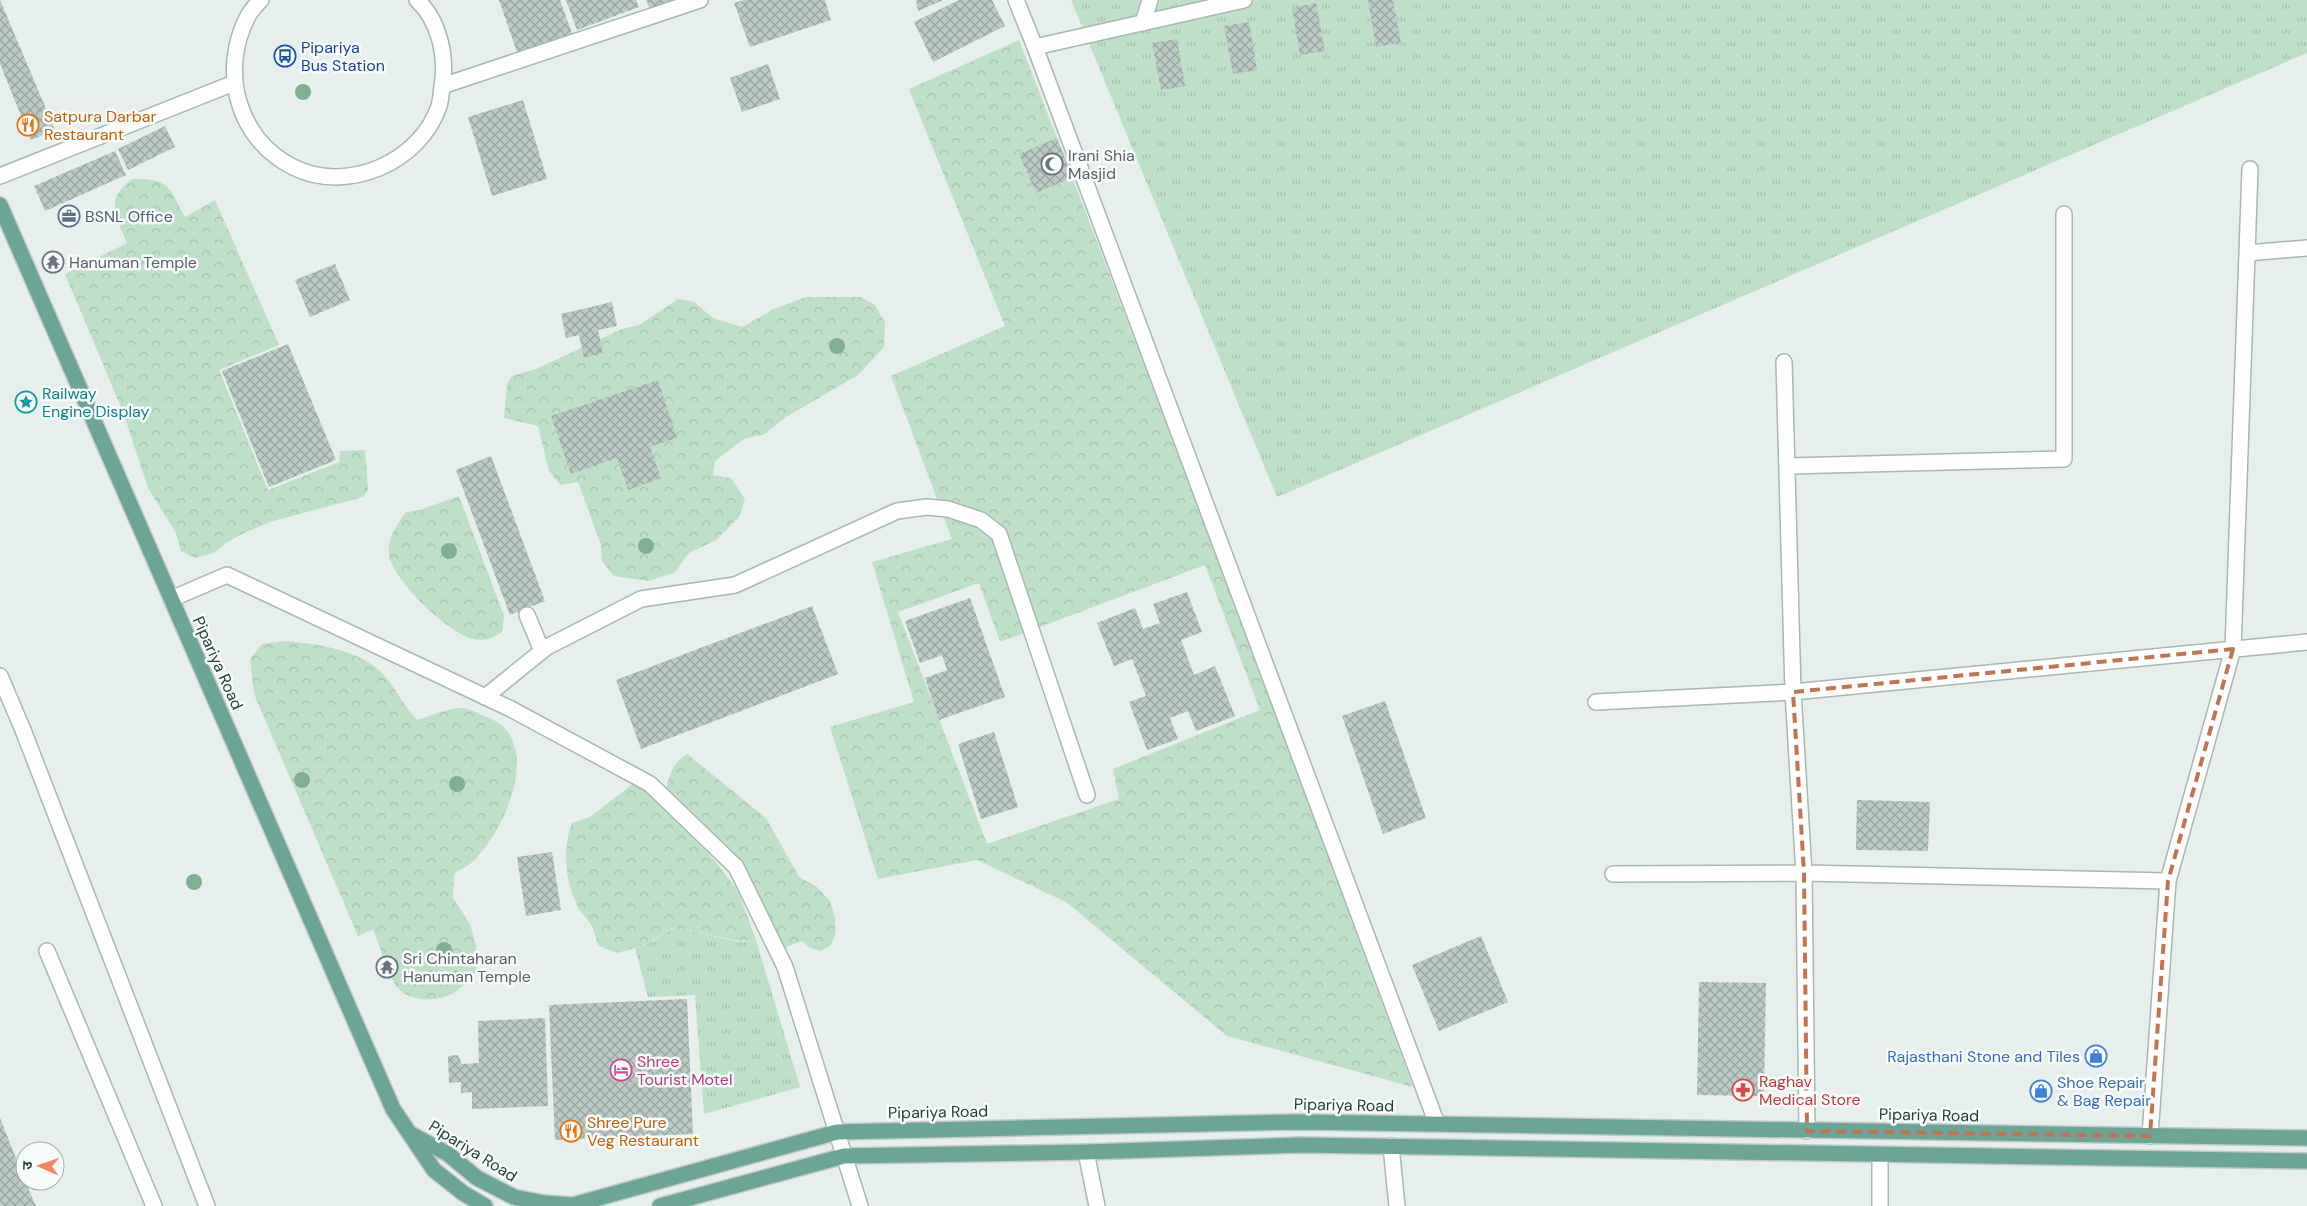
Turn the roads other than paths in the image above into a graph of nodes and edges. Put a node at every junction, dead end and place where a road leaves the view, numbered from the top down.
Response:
1 (261, 0) edge
2 (418, 0) edge
3 (700, 0) edge
4 (1016, 0) edge
5 (1150, 0) edge
6 (1244, 0) edge
7 (1143, 23) junction
8 (1035, 47) junction
9 (234, 83) junction
10 (442, 86) junction
11 (2250, 168) dead end
12 (0, 176) edge
13 (0, 205) edge
14 (2064, 214) dead end
15 (2307, 248) edge
16 (2246, 253) junction
17 (1784, 362) dead end
18 (1788, 466) junction
19 (171, 599) junction
20 (528, 615) dead end
21 (2307, 642) edge
22 (2233, 649) junction
23 (542, 651) junction
24 (0, 676) edge
25 (1794, 692) junction
26 (485, 697) junction
27 (1596, 702) dead end
28 (1087, 795) dead end
29 (1804, 873) junction
30 (1613, 874) dead end
31 (2168, 882) junction
32 (48, 951) dead end
33 (1392, 1123) junction
34 (1437, 1124) junction
35 (1807, 1131) junction
36 (837, 1132) junction
37 (410, 1133) junction
38 (2150, 1136) junction
39 (2307, 1138) edge
40 (1391, 1146) junction
41 (1086, 1152) junction
42 (1880, 1154) junction
43 (844, 1156) junction
44 (2307, 1161) edge
45 (468, 1202) edge
46 (154, 1206) edge
47 (207, 1206) edge
48 (485, 1206) edge
49 (660, 1206) edge
50 (860, 1206) edge
51 (1097, 1206) edge
52 (1397, 1206) edge
53 (1880, 1206) edge

1 - 9 street
2 - 10 street
3 - 10 street
4 - 8 street
5 - 7 street
6 - 7 street
7 - 8 street
8 - 34 street
9 - 10 street
9 - 12 street
11 - 16 street
13 - 19 main road, Pipariya Road
14 - 18 street
15 - 16 street
16 - 22 street
17 - 18 street
18 - 25 street
19 - 26 street
19 - 37 main road, Pipariya Road
20 - 23 street
21 - 22 street
22 - 25 street
22 - 31 street
23 - 26 street
23 - 28 street
24 - 47 street
25 - 27 street
25 - 29 street
26 - 36 street
29 - 30 street
29 - 31 street
29 - 35 street
31 - 38 street
32 - 46 street
33 - 34 main road, Pipariya Road
33 - 36 main road, Pipariya Road
33 - 40 main road
34 - 35 main road, Pipariya Road
35 - 38 main road, Pipariya Road
36 - 37 main road, Pipariya Road
36 - 43 street
37 - 45 main road, Pipariya Road
38 - 39 main road, Pipariya Road
40 - 41 main road
40 - 42 main road
40 - 52 street
41 - 43 main road
41 - 51 street
42 - 44 main road
42 - 53 street
43 - 49 main road
43 - 50 street
45 - 48 main road, Pipariya Road

